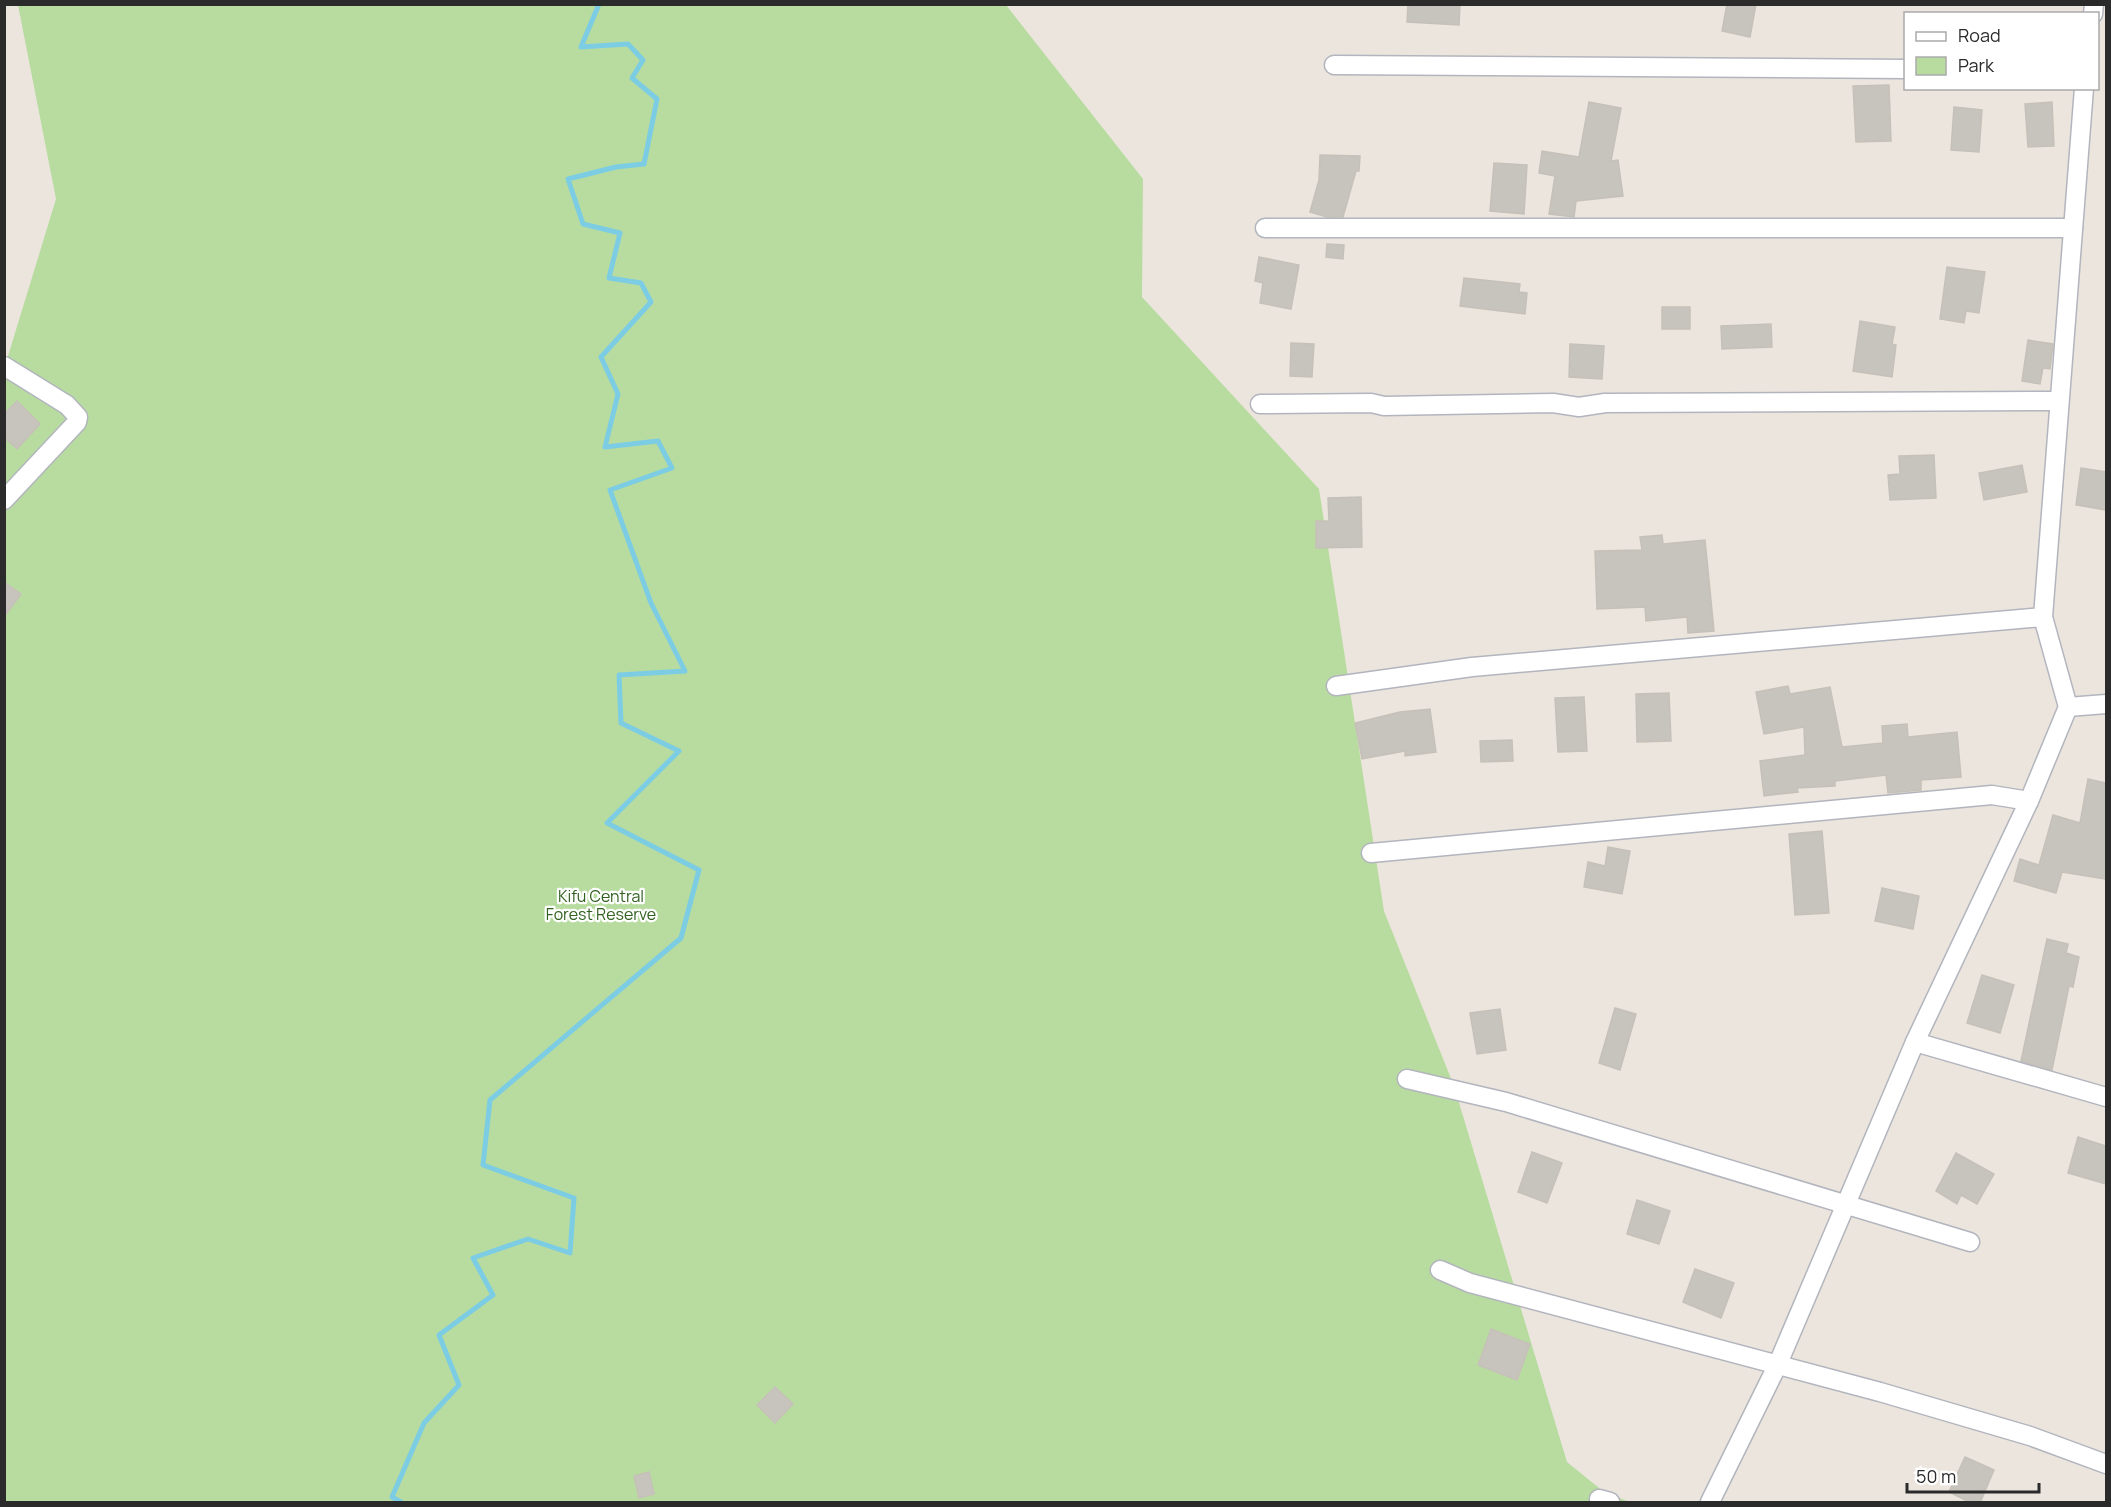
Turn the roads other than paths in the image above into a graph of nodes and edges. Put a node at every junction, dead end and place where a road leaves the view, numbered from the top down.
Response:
1 (1334, 64) dead end
2 (1904, 69) edge
3 (2085, 90) edge
4 (1265, 228) dead end
5 (2073, 228) junction
6 (4, 366) edge
7 (2059, 401) junction
8 (1260, 404) dead end
9 (4, 500) edge
10 (2043, 617) junction
11 (1336, 686) dead end
12 (2106, 704) edge
13 (2068, 707) junction
14 (2029, 801) junction
15 (1371, 853) dead end
16 (1915, 1042) junction
17 (1407, 1079) dead end
18 (2106, 1097) edge
19 (1847, 1205) junction
20 (1970, 1242) dead end
21 (1440, 1270) dead end
22 (1777, 1366) junction
23 (2106, 1464) edge
24 (1710, 1503) edge

1 - 2 street
3 - 5 street
4 - 5 street
5 - 7 street
6 - 9 street
7 - 8 street
7 - 10 street
10 - 11 street
10 - 13 street
12 - 13 street
13 - 14 street
14 - 15 street
14 - 16 street
16 - 18 street
16 - 19 street
17 - 19 street
19 - 20 street
19 - 22 street
21 - 22 street
22 - 23 street
22 - 24 street

